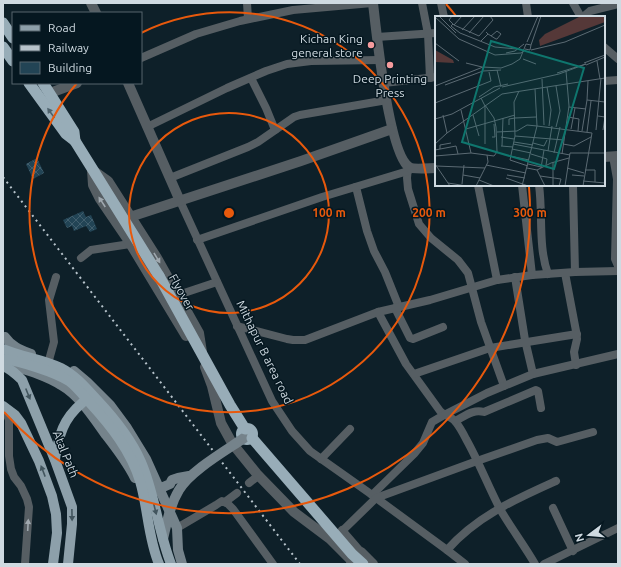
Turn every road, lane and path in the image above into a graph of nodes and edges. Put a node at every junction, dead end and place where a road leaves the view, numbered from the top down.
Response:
1 (91, 3) edge
2 (247, 3) edge
3 (372, 3) edge
4 (422, 3) edge
5 (441, 3) edge
6 (526, 3) edge
7 (572, 3) edge
8 (618, 4) edge
9 (305, 6) edge
10 (96, 12) edge
11 (444, 16) edge
12 (528, 16) edge
13 (581, 16) edge
14 (583, 16) edge
15 (248, 19) junction
16 (3, 24) edge
17 (432, 33) edge
18 (12, 37) edge
19 (377, 37) junction
20 (3, 47) edge
21 (605, 48) edge
22 (605, 56) edge
23 (616, 57) edge
24 (142, 58) edge
25 (12, 60) edge
26 (380, 60) junction
27 (251, 78) junction
28 (433, 78) edge
29 (618, 80) edge
30 (605, 81) edge
31 (384, 83) junction
32 (30, 84) edge
33 (43, 84) edge
34 (75, 84) edge
35 (128, 84) edge
36 (45, 96) junction
37 (387, 100) junction
38 (148, 127) junction
39 (392, 129) junction
40 (275, 130) junction
41 (612, 156) edge
42 (435, 168) edge
43 (408, 169) junction
44 (92, 170) junction
45 (170, 178) junction
46 (478, 186) edge
47 (522, 186) edge
48 (539, 186) edge
49 (573, 186) edge
50 (356, 187) junction
51 (180, 201) junction
52 (130, 217) junction
53 (197, 240) junction
54 (130, 244) junction
55 (81, 258) dead end
56 (618, 266) edge
57 (618, 271) edge
58 (575, 272) junction
59 (565, 273) junction
60 (548, 274) junction
61 (532, 275) junction
62 (56, 277) dead end
63 (515, 277) junction
64 (497, 280) junction
65 (217, 282) junction
66 (471, 288) junction
67 (178, 295) junction
68 (397, 307) junction
69 (378, 312) junction
70 (237, 326) junction
71 (443, 327) dead end
72 (4, 334) edge
73 (576, 334) junction
74 (526, 342) junction
75 (490, 348) junction
76 (3, 349) edge
77 (618, 354) edge
78 (3, 359) edge
79 (49, 360) junction
80 (3, 363) edge
81 (576, 365) junction
82 (3, 366) edge
83 (204, 366) junction
84 (414, 374) junction
85 (533, 374) junction
86 (504, 386) junction
87 (82, 403) junction
88 (3, 406) edge
89 (541, 408) dead end
90 (118, 415) junction
91 (444, 415) junction
92 (455, 421) junction
93 (101, 428) junction
94 (350, 429) dead end
95 (593, 432) dead end
96 (247, 435) junction
97 (6, 456) edge
98 (321, 458) junction
99 (55, 460) junction
100 (477, 461) junction
101 (189, 476) junction
102 (258, 476) junction
103 (556, 481) dead end
104 (249, 483) dead end
105 (149, 484) junction
106 (237, 493) dead end
107 (374, 496) junction
108 (225, 502) junction
109 (500, 507) junction
110 (553, 508) dead end
111 (177, 528) junction
112 (618, 528) edge
113 (342, 530) junction
114 (163, 539) junction
115 (332, 541) junction
116 (447, 550) junction
117 (573, 551) junction
118 (361, 552) junction
119 (181, 562) edge
120 (353, 562) edge
121 (25, 564) edge
122 (53, 564) edge
123 (68, 564) edge
124 (156, 564) edge
125 (160, 564) edge
126 (171, 564) edge
127 (273, 564) edge
128 (363, 564) edge
129 (373, 564) edge
130 (464, 564) edge
131 (535, 564) edge
132 (544, 564) edge

1 - 10 street
2 - 15 street
3 - 9 street
3 - 19 street
4 - 17 street
5 - 11 street
6 - 12 street
7 - 13 street
8 - 14 street
9 - 15 street
15 - 24 street
16 - 18 highway
17 - 19 street
17 - 28 street
19 - 26 street
20 - 25 highway
21 - 23 street
22 - 23 street
26 - 27 street
26 - 31 street
27 - 38 street
27 - 40 street
28 - 31 street
29 - 30 street
31 - 37 street
32 - 36 highway
33 - 36 highway
34 - 36 street
35 - 38 street, Mithapur B area road
36 - 44 highway, Flyover
37 - 39 street
37 - 40 street
38 - 45 street, Mithapur B area road
39 - 43 street
39 - 51 street
40 - 45 street
41 - 56 street
42 - 43 street
43 - 50 street
43 - 66 street
44 - 52 street
54 -> 44 street
44 - 96 highway, Flyover, bridge
45 - 51 street, Mithapur B area road
46 - 64 street
47 - 61 street
48 - 60 street
49 - 58 street
50 - 53 street
50 - 68 street
51 - 52 street
51 - 53 street, Mithapur B area road
52 -> 67 street
53 - 65 street, Mithapur B area road
54 - 55 street
54 - 83 street
57 - 58 street
58 - 59 street
59 - 60 street
59 - 73 street
60 - 61 street
61 - 63 street
62 - 79 street
63 - 64 street
63 - 74 street
64 - 66 street
65 - 67 street
65 - 70 street, Mithapur B area road
66 - 68 street
66 - 75 street
67 - 83 street
68 - 69 street
68 - 71 street
69 - 70 street
69 - 84 street
70 - 98 street, Mithapur B area road
72 - 79 main road
72 - 80 main road
73 - 74 street
73 - 81 street
74 - 75 street
74 - 85 street
75 - 84 street
75 - 86 street
76 - 105 main road, bridge
77 - 81 street
78 - 125 main road, bridge
79 - 90 main road
80 - 87 main road
81 - 85 street
82 -> 99 main road, Atal Path
83 - 102 street
84 - 91 street
85 - 86 street
86 - 91 street
87 - 93 main road
87 - 99 main road
88 - 97 street
122 -> 88 main road
89 - 92 street
90 - 93 main road
90 - 111 main road
91 - 92 street
91 - 107 street
92 - 100 street
93 - 124 main road
94 - 98 street
95 - 100 street
96 - 101 main road, bridge
96 - 128 highway, Flyover, bridge
121 -> 97 street
98 - 107 street, Mithapur B area road
99 -> 123 main road, Atal Path
100 - 107 street
100 - 109 street
101 - 105 main road, bridge
101 - 114 main road, bridge
102 - 104 street
102 - 115 street
103 - 109 street
105 -> 114 main road, bridge
106 - 108 street
107 - 113 street
107 - 116 street, Mithapur B area road
108 - 111 street
108 - 127 street
109 - 116 street
109 - 131 street
110 - 117 street
111 - 119 main road
112 - 117 street
113 - 115 street
113 - 118 street
114 - 126 main road, bridge
115 - 120 street
116 - 130 street, Mithapur B area road
117 - 132 street
118 - 120 street
118 - 129 street
119 - 125 main road

